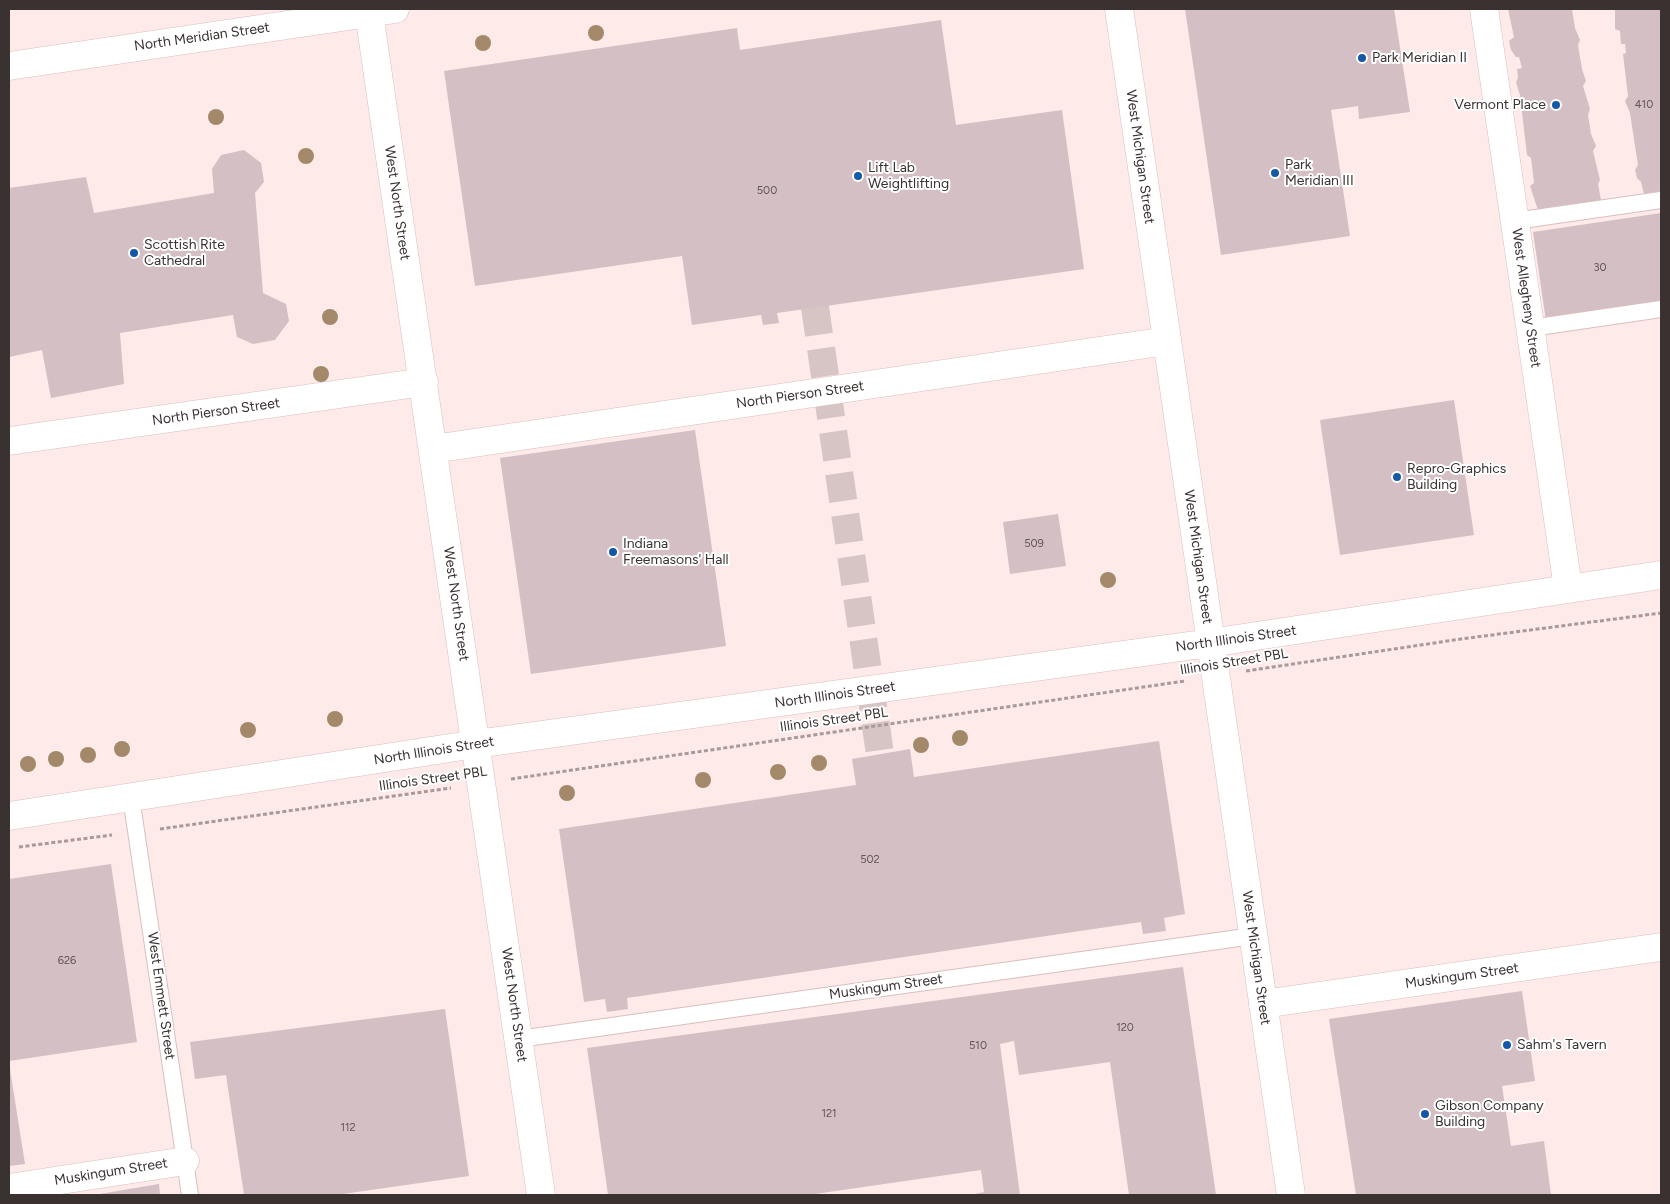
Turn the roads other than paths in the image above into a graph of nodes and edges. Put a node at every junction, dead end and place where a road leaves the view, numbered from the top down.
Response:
1 (1119, 9) edge
2 (1484, 9) edge
3 (377, 10) edge
4 (9, 66) edge
5 (1661, 200) edge
6 (1515, 221) junction
7 (1661, 309) edge
8 (1531, 328) junction
9 (1167, 341) junction
10 (424, 382) junction
11 (9, 440) edge
12 (433, 449) junction
13 (1661, 575) edge
14 (1568, 588) junction
15 (1210, 643) junction
16 (476, 744) junction
17 (131, 797) junction
18 (9, 816) edge
19 (1253, 936) junction
20 (1661, 947) edge
21 (1263, 1004) junction
22 (519, 1039) junction
23 (184, 1161) junction
24 (9, 1188) edge
25 (190, 1195) edge
26 (542, 1195) edge
27 (1290, 1195) edge

1 - 9 main road, West Michigan Street
2 - 6 main road, West Allegheny Street
3 - 4 main road, North Meridian Street
3 - 10 main road, West North Street
5 - 6 lane
6 - 8 main road, West Allegheny Street
7 - 8 lane
8 - 14 main road, West Allegheny Street
9 - 12 main road, North Pierson Street
9 - 15 main road, West Michigan Street
10 - 11 main road, North Pierson Street
10 - 12 main road, West North Street
12 - 16 main road, West North Street
13 - 14 main road, North Illinois Street
14 - 15 main road, North Illinois Street
15 - 16 main road, North Illinois Street
15 - 19 main road, West Michigan Street
16 - 17 main road, North Illinois Street
16 - 22 main road, West North Street
17 - 18 main road, North Illinois Street
17 - 23 lane, West Emmett Street
19 - 21 main road, West Michigan Street
19 - 22 lane, Muskingum Street
20 - 21 main road, Muskingum Street
21 - 27 main road, West Michigan Street
22 - 26 main road, West North Street
23 - 24 main road, Muskingum Street
23 - 25 lane, West Emmett Street

